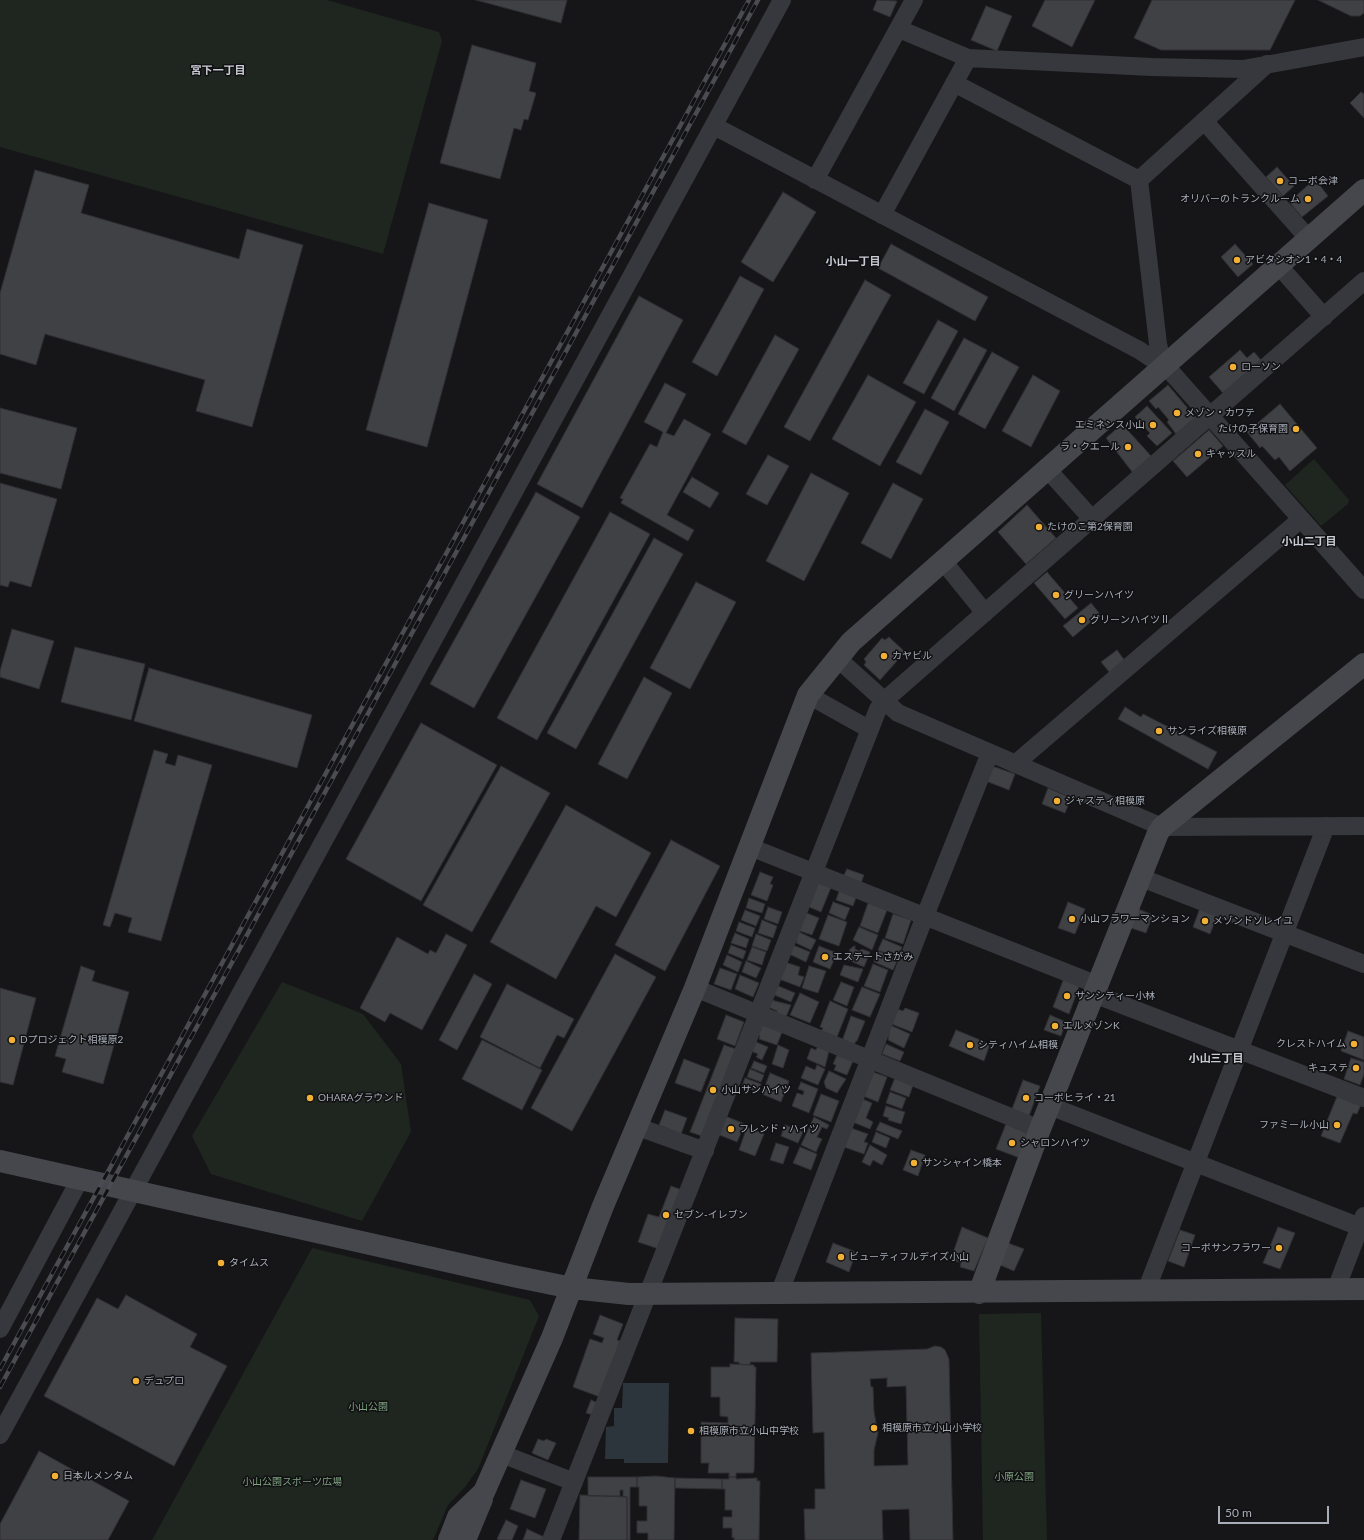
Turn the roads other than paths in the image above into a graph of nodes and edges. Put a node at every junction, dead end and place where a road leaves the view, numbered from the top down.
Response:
1 (782, 0) edge
2 (914, 0) edge
3 (899, 29) junction
4 (1364, 47) edge
5 (968, 58) junction
6 (1267, 64) junction
7 (954, 83) junction
8 (1205, 122) junction
9 (714, 126) junction
10 (815, 180) junction
11 (1139, 180) junction
12 (1364, 190) edge
13 (882, 215) junction
14 (1309, 239) junction
15 (1279, 266) junction
16 (1364, 281) edge
17 (1324, 317) junction
18 (1163, 366) junction
19 (1210, 416) junction
20 (1048, 470) junction
21 (1092, 519) junction
22 (1301, 519) junction
23 (943, 561) junction
24 (1364, 590) edge
25 (985, 613) junction
26 (837, 658) junction
27 (1364, 664) edge
28 (808, 695) junction
29 (885, 700) junction
30 (869, 729) junction
31 (990, 753) junction
32 (1015, 764) junction
33 (1326, 826) junction
34 (1364, 826) edge
35 (1162, 827) junction
36 (750, 847) junction
37 (814, 872) junction
38 (1139, 877) junction
39 (925, 916) junction
40 (1284, 933) junction
41 (1364, 964) edge
42 (695, 988) junction
43 (1096, 989) junction
44 (759, 1014) junction
45 (1239, 1050) junction
46 (870, 1060) junction
47 (1364, 1098) edge
48 (1050, 1106) junction
49 (638, 1127) junction
50 (1040, 1129) junction
51 (706, 1151) junction
52 (0, 1161) edge
53 (1196, 1162) junction
54 (80, 1179) junction
55 (134, 1191) junction
56 (1362, 1221) edge
57 (572, 1288) junction
58 (1336, 1289) junction
59 (1364, 1289) edge
60 (1146, 1291) junction
61 (979, 1293) junction
62 (779, 1294) junction
63 (649, 1295) junction
64 (0, 1328) edge
65 (0, 1435) edge
66 (502, 1454) junction
67 (574, 1482) junction
68 (484, 1492) junction
69 (449, 1540) edge
70 (465, 1540) edge
71 (482, 1540) edge
72 (551, 1540) edge

1 - 9 street
2 - 3 street
3 - 5 street
3 - 10 street
4 - 6 street
5 - 6 street
5 - 7 street
6 - 8 street
7 - 11 street
7 - 13 street
8 - 11 street
8 - 14 street
9 - 10 street
9 - 55 street
10 - 13 street
11 - 18 street
12 - 14 street
13 - 18 street
14 - 15 street
15 - 17 street
15 - 18 street
16 - 17 street
17 - 19 street
18 - 19 street
18 - 20 street
19 - 21 street
19 - 22 street
20 - 21 street
20 - 23 street
21 - 25 street
22 - 24 street
22 - 32 street
23 - 25 street
23 - 26 street
25 - 29 street
26 - 28 street
26 - 29 street
27 - 35 street
28 - 30 street
28 - 36 street
29 - 30 street
29 - 31 street
30 - 37 street
31 - 32 street
31 - 39 street
32 - 35 street
33 - 34 street
33 - 35 street
33 - 40 street
35 - 38 street
36 - 37 street
36 - 42 street
37 - 39 street
37 - 44 street
38 - 40 street
38 - 43 street
39 - 43 street
39 - 46 street
40 - 41 street
40 - 45 street
42 - 44 street
42 - 49 street
43 - 45 street
43 - 48 street
44 - 46 street
44 - 51 street
45 - 47 street
45 - 53 street
46 - 50 street
46 - 62 street
48 - 50 street
48 - 53 street
49 - 51 street
49 - 57 street
50 - 61 street
51 - 63 street
52 - 54 street
53 - 56 street
53 - 60 street
54 - 55 street
54 - 64 street
55 - 57 street
55 - 65 street
56 - 58 street
57 - 63 street
57 - 66 street
58 - 59 street
58 - 60 street
60 - 61 street
61 - 62 street
62 - 63 street
63 - 67 street
66 - 67 street
66 - 68 street
67 - 72 street
68 - 69 street
68 - 70 street
68 - 71 street

